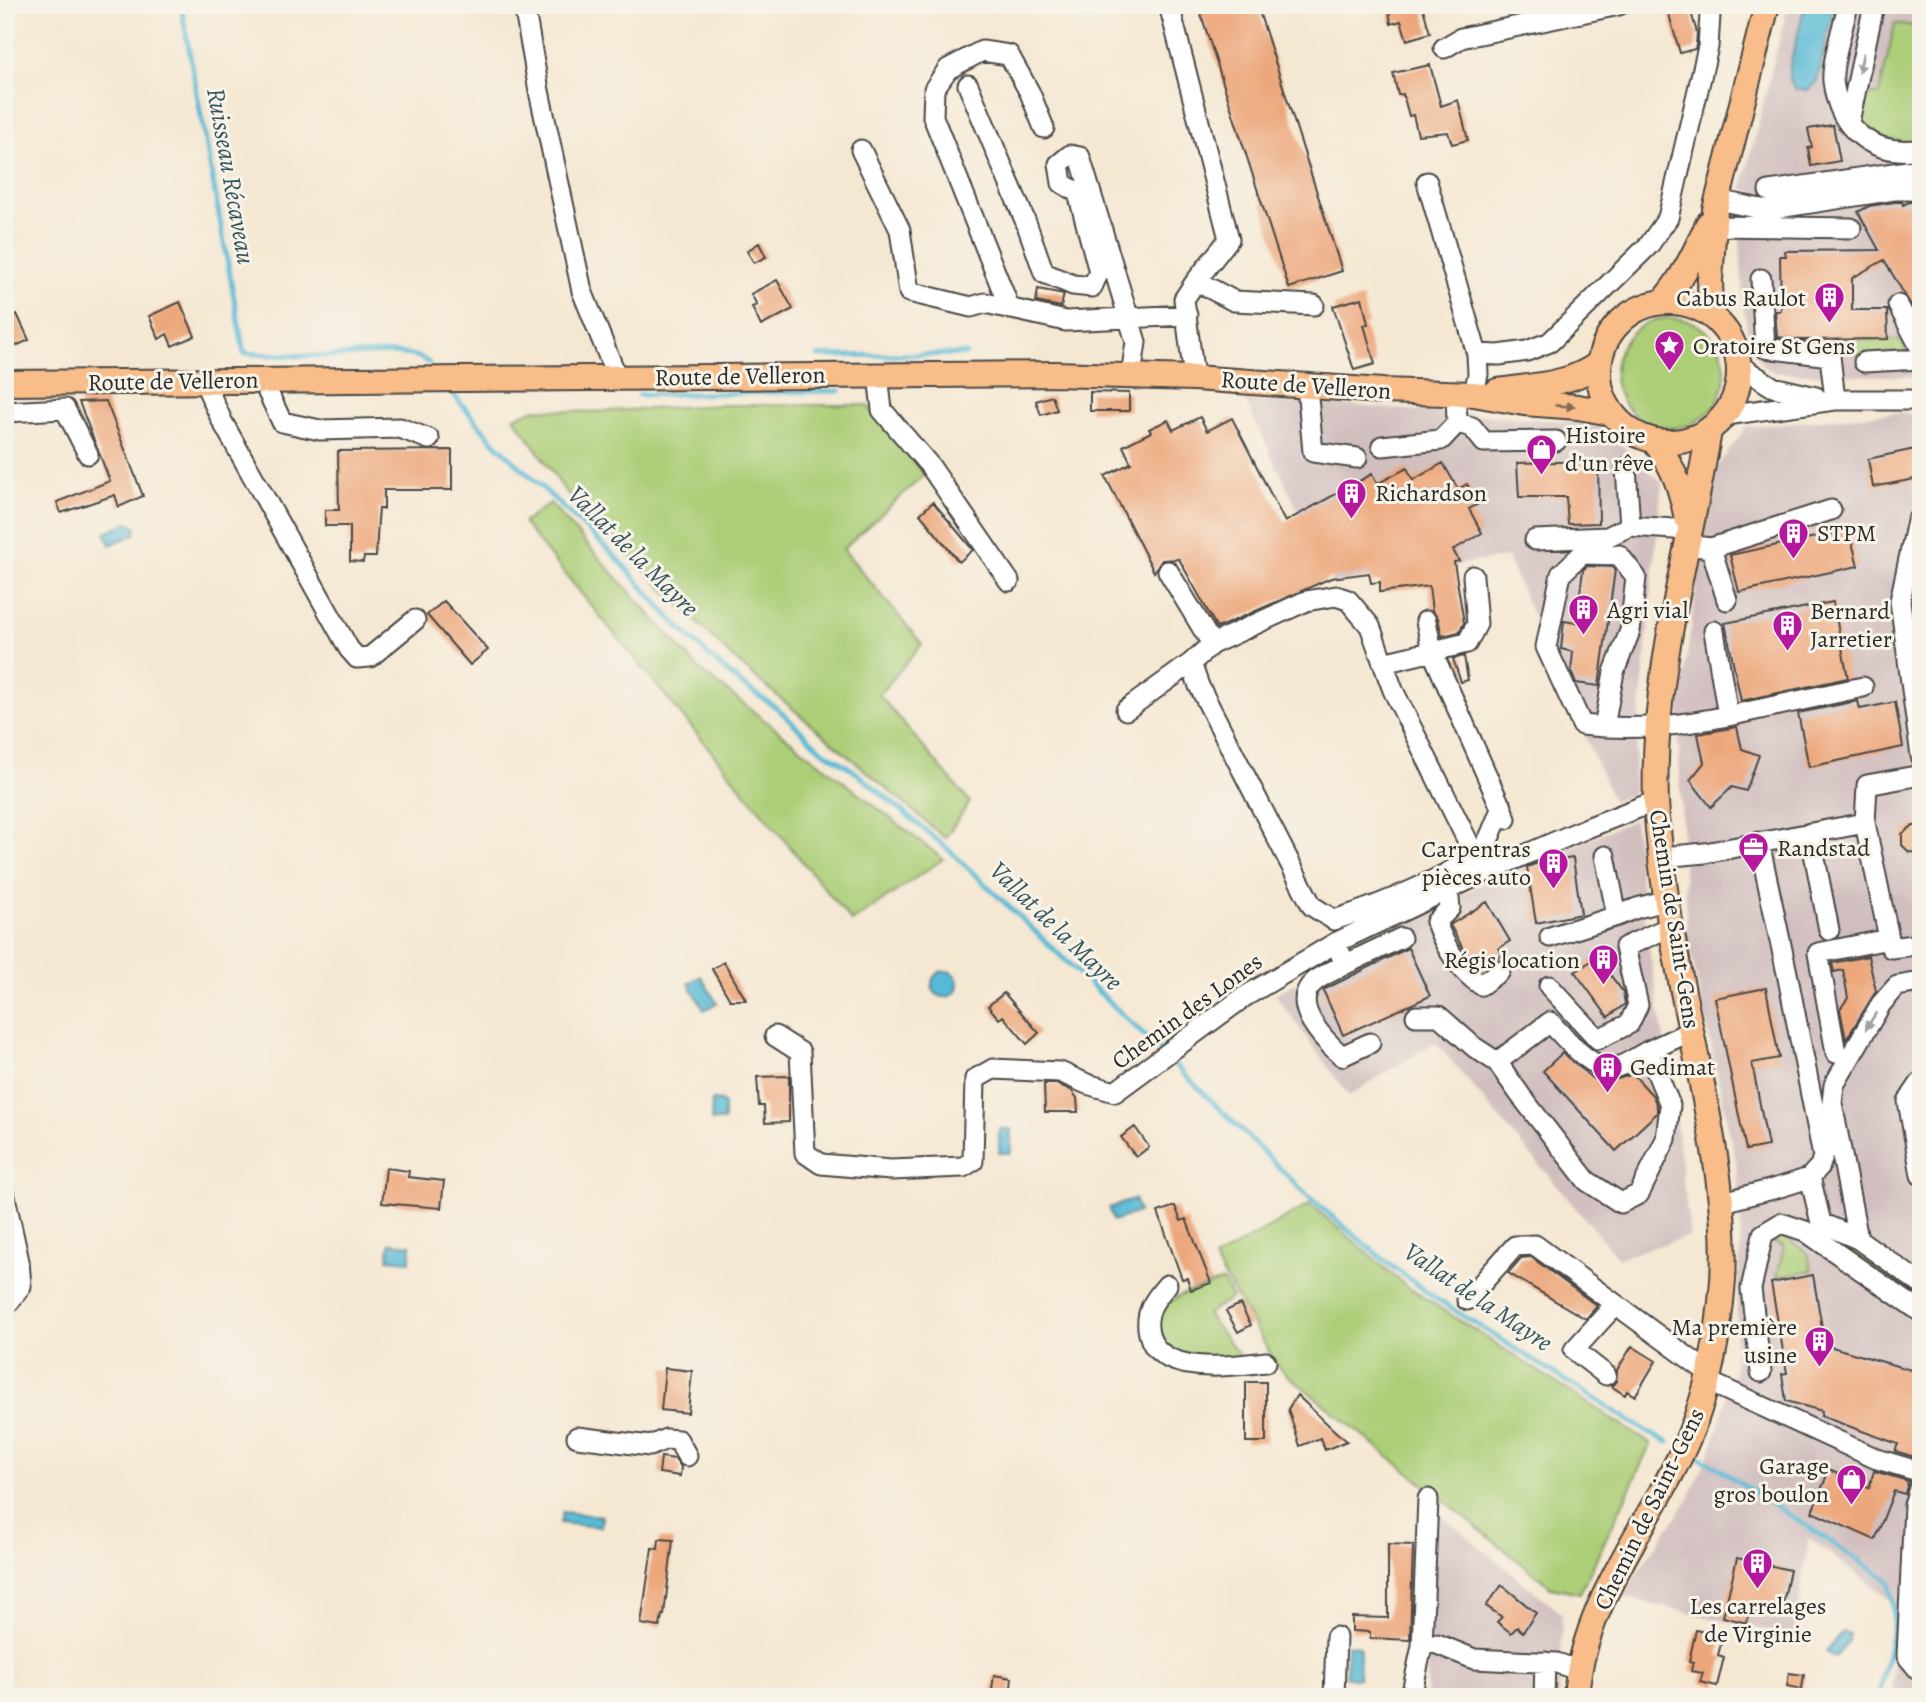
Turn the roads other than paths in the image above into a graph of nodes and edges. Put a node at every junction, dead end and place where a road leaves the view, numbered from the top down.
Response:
1 (524, 5) edge
2 (1169, 5) edge
3 (1619, 5) edge
4 (1707, 5) edge
5 (1767, 5) edge
6 (1848, 5) edge
7 (1874, 5) edge
8 (1444, 48) dead end
9 (968, 85) dead end
10 (1849, 121) junction
11 (1044, 128) dead end
12 (1921, 149) edge
13 (861, 150) dead end
14 (1921, 169) edge
15 (1427, 182) dead end
16 (1921, 190) edge
17 (1769, 191) dead end
18 (1715, 212) junction
19 (1851, 228) dead end
20 (1761, 279) dead end
21 (1196, 281) junction
22 (1662, 302) junction
23 (1314, 305) dead end
24 (1898, 305) dead end
25 (1010, 309) junction
26 (1711, 315) junction
27 (1186, 316) junction
28 (1128, 318) junction
29 (1921, 349) edge
30 (1477, 354) junction
31 (1921, 359) edge
32 (1864, 362) dead end
33 (1599, 363) junction
34 (1740, 366) junction
35 (878, 375) junction
36 (1131, 376) junction
37 (617, 377) junction
38 (1194, 378) junction
39 (262, 380) junction
40 (204, 381) junction
41 (5, 383) edge
42 (1307, 386) junction
43 (1465, 394) junction
44 (1835, 400) junction
45 (1921, 400) edge
46 (5, 412) edge
47 (1611, 413) junction
48 (1457, 423) junction
49 (1717, 423) junction
50 (429, 439) dead end
51 (1556, 441) dead end
52 (1654, 441) junction
53 (1382, 446) dead end
54 (89, 454) dead end
55 (1357, 458) dead end
56 (1626, 468) dead end
57 (1831, 510) dead end
58 (1921, 520) edge
59 (1630, 526) junction
60 (1687, 538) junction
61 (1535, 540) dead end
62 (1711, 548) junction
63 (1168, 571) dead end
64 (1473, 576) dead end
65 (1009, 581) dead end
66 (1727, 600) dead end
67 (415, 620) dead end
68 (1426, 621) dead end
69 (1714, 631) dead end
70 (1212, 644) junction
71 (1432, 651) junction
72 (1191, 663) junction
73 (1383, 663) junction
74 (1863, 687) dead end
75 (1126, 710) dead end
76 (1728, 716) junction
77 (1604, 727) junction
78 (1658, 728) junction
79 (1921, 756) edge
80 (1921, 775) edge
81 (1657, 801) junction
82 (1865, 823) junction
83 (1810, 833) junction
84 (1759, 842) junction
85 (1605, 856) dead end
86 (1662, 857) junction
87 (1479, 864) junction
88 (1448, 890) junction
89 (1668, 900) junction
90 (1617, 916) junction
91 (1672, 926) junction
92 (1829, 930) dead end
93 (1550, 937) dead end
94 (1401, 938) dead end
95 (1337, 942) junction
96 (1890, 944) junction
97 (1921, 944) edge
98 (1344, 965) junction
99 (1500, 971) dead end
100 (1921, 982) edge
101 (1549, 986) dead end
102 (1416, 1016) dead end
103 (1691, 1031) junction
104 (775, 1036) dead end
105 (1370, 1043) dead end
106 (1648, 1051) junction
107 (1836, 1053) dead end
108 (1497, 1062) junction
109 (1921, 1082) edge
110 (1921, 1175) edge
111 (1811, 1177) junction
112 (5, 1197) edge
113 (1721, 1203) junction
114 (1858, 1240) junction
115 (1921, 1284) edge
116 (1167, 1285) dead end
117 (1466, 1300) dead end
118 (5, 1302) edge
119 (1615, 1306) junction
120 (1921, 1312) edge
121 (1266, 1362) dead end
122 (1761, 1372) dead end
123 (1606, 1375) dead end
124 (1708, 1377) junction
125 (577, 1437) dead end
126 (687, 1456) dead end
127 (1921, 1472) edge
128 (1921, 1482) edge
129 (1428, 1499) dead end
130 (1336, 1637) dead end
131 (1437, 1644) dead end
132 (1545, 1662) junction
133 (1580, 1671) junction
134 (1921, 1673) edge
135 (1334, 1697) edge
136 (1411, 1697) edge
137 (1544, 1697) edge
138 (1576, 1697) edge

1 - 37 street
2 - 21 street
3 - 8 street
4 - 30 street
5 - 18 main road
6 - 10 street
7 -> 10 street
9 - 28 street
10 - 12 street
11 - 25 street
13 - 25 street
14 - 17 street
15 - 30 street
16 - 18 street
18 - 19 street
18 - 22 main road
18 - 26 main road
20 - 44 street
21 - 23 street
21 - 27 street
22 - 26 main road
22 - 33 main road
24 - 29 street
25 - 28 street
26 - 34 main road
27 - 28 street
27 - 38 street
28 - 36 street
30 - 43 street
31 - 32 street
33 - 43 main road, Route de Velleron
33 - 47 main road
34 - 44 street
34 - 49 main road
35 - 36 main road, Route de Velleron
35 - 37 main road, Route de Velleron
35 - 65 street
36 - 38 main road, Route de Velleron
37 - 39 main road, Route de Velleron
38 - 42 main road, Route de Velleron
39 - 40 main road, Route de Velleron
39 - 50 street
40 - 41 main road, Route de Velleron
40 - 67 street
42 - 43 main road, Route de Velleron
42 - 55 street
43 -> 47 main road, Route de Velleron
43 - 48 street
44 - 45 street
44 - 49 street
46 - 54 street
47 - 52 main road
48 - 51 street
48 - 53 street
49 - 52 main road
49 - 60 main road, Chemin de Saint-Gens
52 - 60 main road, Chemin de Saint-Gens
56 - 59 street
57 - 62 street
58 - 79 street
59 - 60 street
59 - 61 street
60 - 62 street
60 - 78 main road, Chemin de Saint-Gens
62 - 66 street
63 - 70 street
64 - 71 street
68 - 71 street
69 - 76 street
70 - 72 street
70 - 73 street
71 - 73 street
71 - 87 street
72 - 75 street
72 - 87 street
73 - 87 street
74 - 76 street
76 - 78 street
77 - 77 street
77 - 78 street
78 - 81 main road, Chemin de Saint-Gens
80 - 82 street
81 - 86 main road, Chemin de Saint-Gens
81 - 87 street, Chemin des Lones
82 - 83 street
82 - 96 street
83 - 84 street
83 - 92 street
84 - 86 street
84 - 111 street
85 - 90 street
86 - 89 main road, Chemin de Saint-Gens
87 - 88 street, Chemin des Lones
88 - 95 street, Chemin des Lones
88 - 99 street
89 - 90 street
89 - 91 main road, Chemin de Saint-Gens
90 - 93 street
91 - 101 street
91 - 103 main road, Chemin de Saint-Gens
94 - 98 street
95 - 98 street
95 - 104 street, Chemin des Lones
96 - 97 street
96 - 107 street
98 - 105 street
100 -> 114 street
102 - 108 street
103 - 106 street
103 - 113 main road, Chemin de Saint-Gens
106 - 108 street
106 - 108 street
109 - 110 street
111 - 113 street
111 - 114 street
112 - 118 street
113 - 124 main road, Chemin de Saint-Gens
114 - 115 street
116 - 121 street
117 - 119 street
119 - 123 street
119 - 124 street
120 - 122 street
124 - 127 street
124 - 133 main road, Chemin de Saint-Gens
125 - 126 street
128 - 134 street
129 - 136 street
130 - 135 street
131 - 132 street
132 - 133 street
132 - 137 street
133 - 138 main road, Chemin de Saint-Gens

